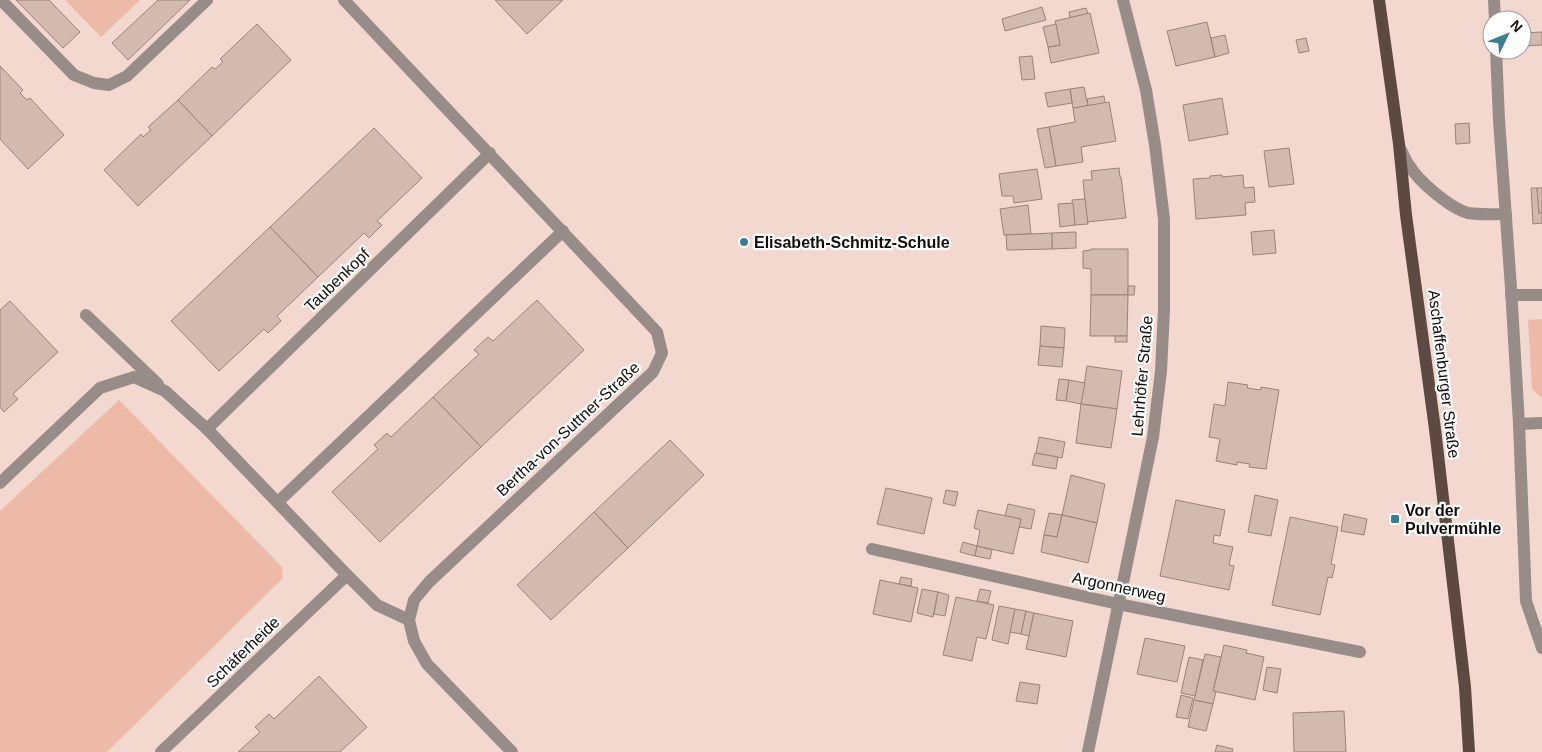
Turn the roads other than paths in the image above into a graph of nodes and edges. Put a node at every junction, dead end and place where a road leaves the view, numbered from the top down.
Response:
1 (1, 0) edge
2 (207, 0) edge
3 (344, 0) edge
4 (1123, 0) edge
5 (1379, 0) edge
6 (1496, 60) edge
7 (1399, 144) junction
8 (490, 154) junction
9 (1506, 214) junction
10 (563, 231) junction
11 (1542, 295) edge
12 (1512, 296) junction
13 (86, 315) dead end
14 (165, 391) junction
15 (1542, 423) edge
16 (1519, 424) junction
17 (207, 429) junction
18 (0, 483) edge
19 (278, 502) junction
20 (872, 549) dead end
21 (347, 575) junction
22 (1118, 604) junction
23 (409, 620) junction
24 (1542, 648) edge
25 (1360, 652) dead end
26 (161, 752) edge
27 (512, 752) edge
28 (1088, 752) edge
29 (1469, 752) edge

1 - 2 street
3 - 8 street, Bertha-von-Suttner-Straße
4 - 22 street, Lehrhöfer Straße
5 - 7 main road, Aschaffenburger Straße
6 - 9 street
7 - 9 street
7 - 29 main road, Aschaffenburger Straße
8 - 10 street, Bertha-von-Suttner-Straße
8 - 17 street, Taubenkopf
9 - 12 street
10 - 19 street
10 - 23 street, Bertha-von-Suttner-Straße
11 - 12 street
12 - 16 street
13 - 14 street
14 - 17 street
14 - 18 street
15 - 16 street
16 - 24 street
17 - 19 street
19 - 21 street
20 - 22 street, Argonnerweg
21 - 23 street
21 - 26 street, Schäferheide
22 - 25 street, Argonnerweg
22 - 28 street, Lehrhöfer Straße
23 - 27 street

